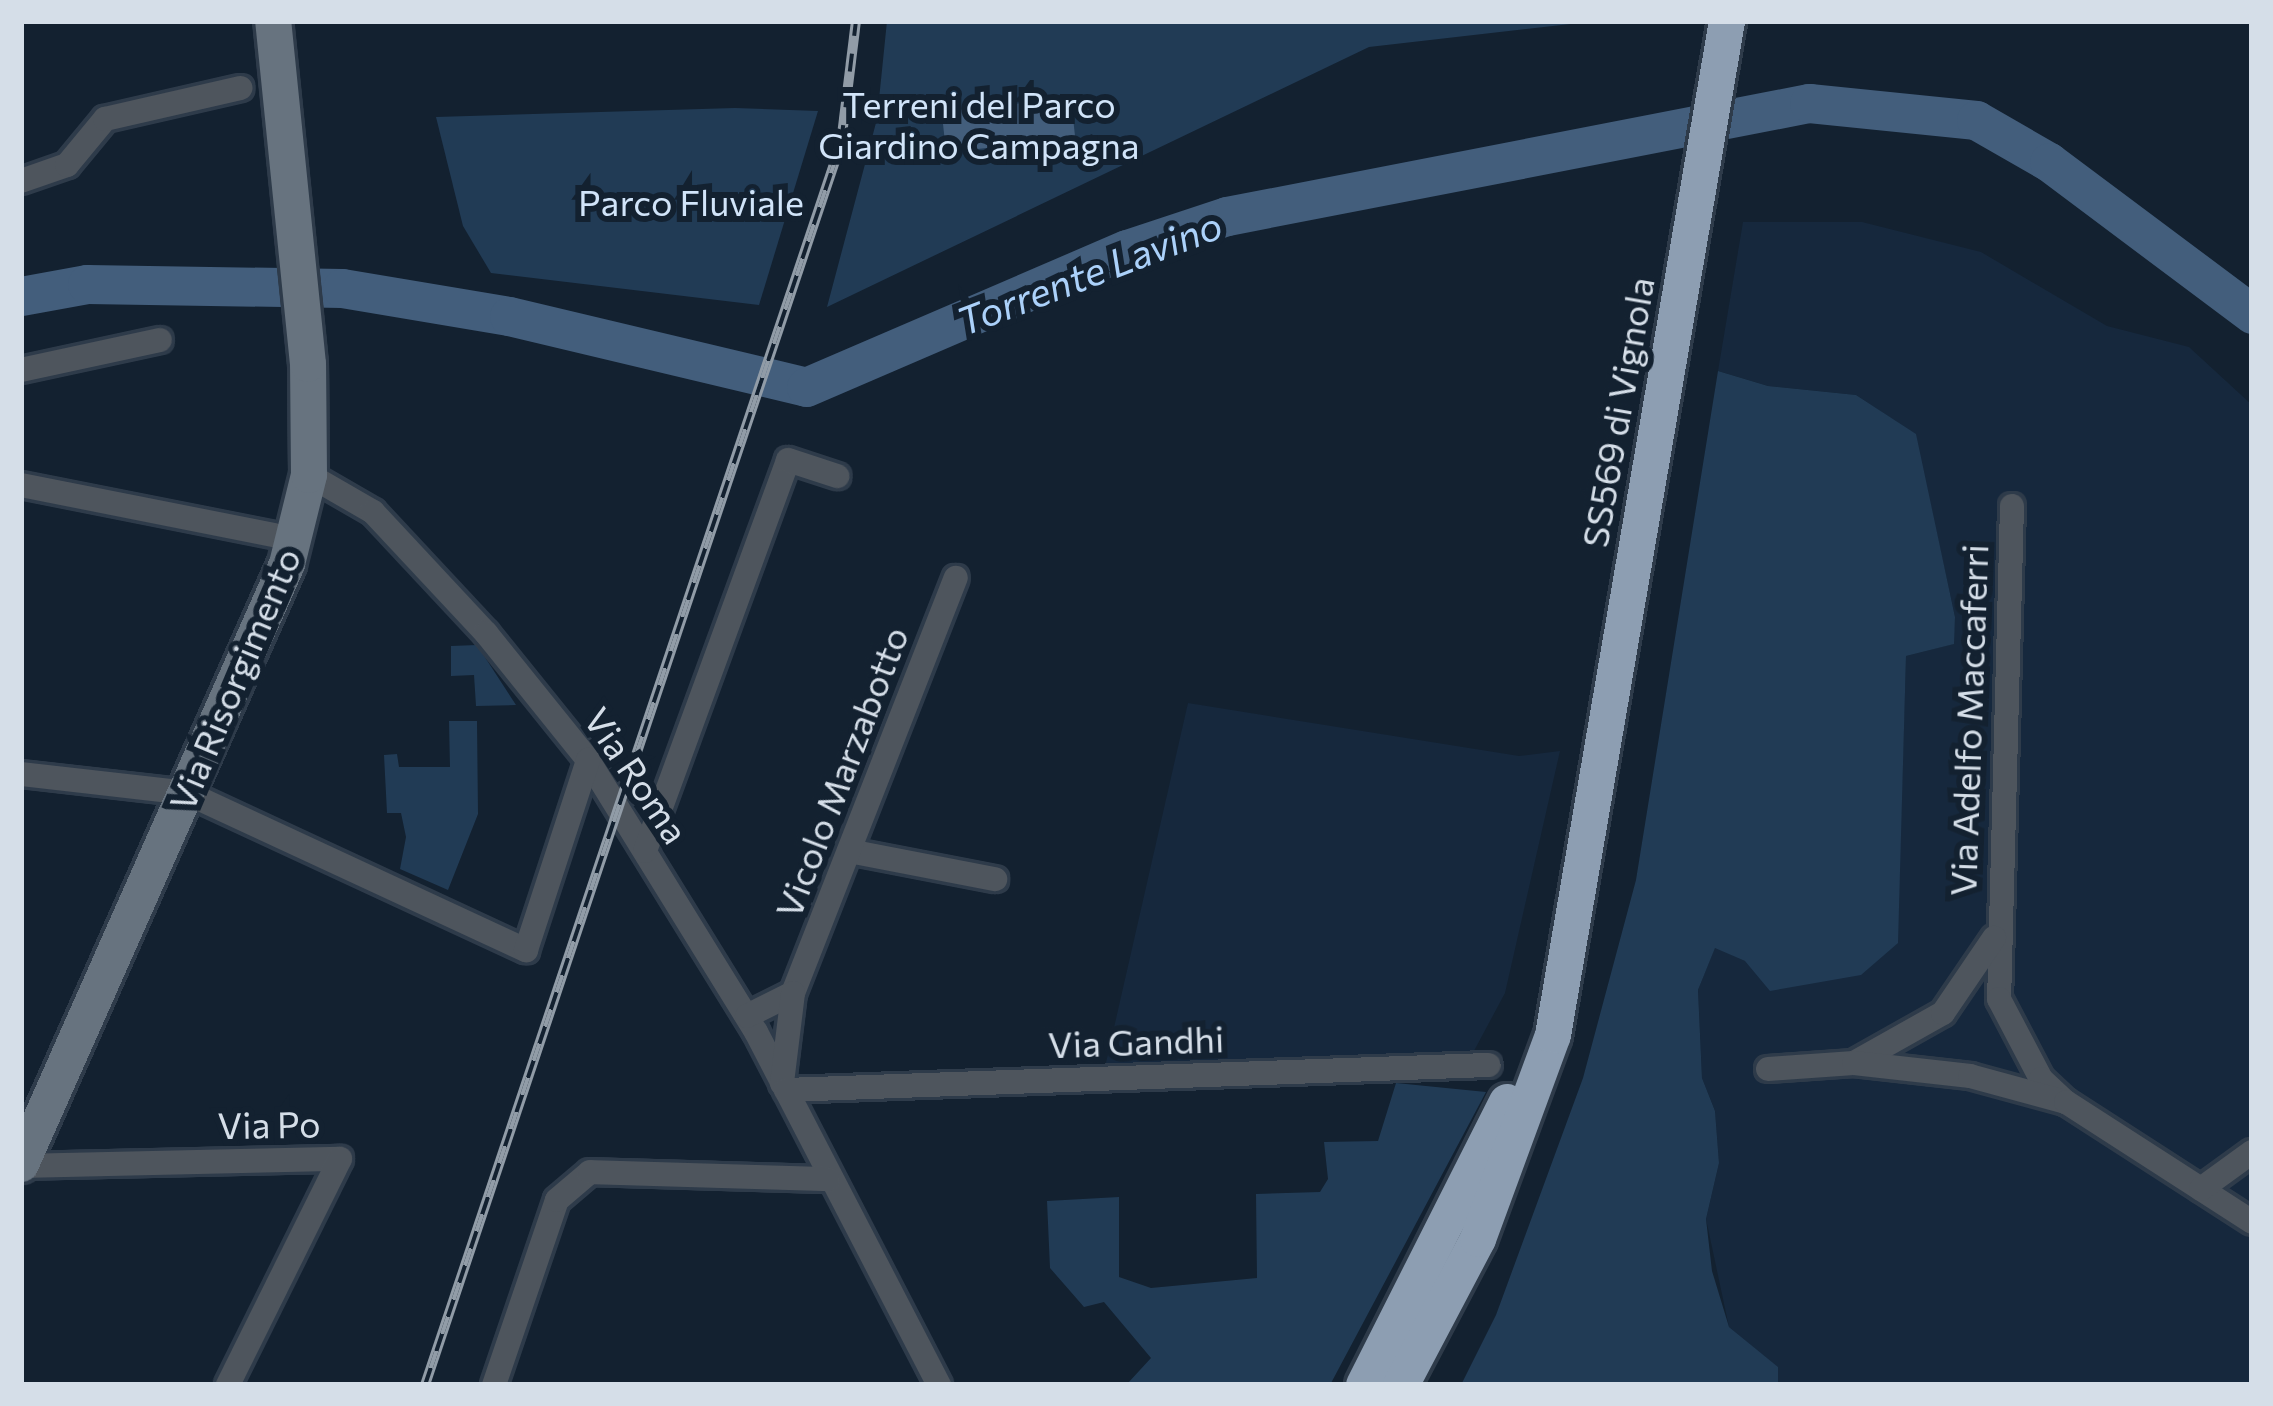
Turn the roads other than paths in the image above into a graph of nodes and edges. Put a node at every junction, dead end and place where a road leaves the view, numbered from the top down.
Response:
1 (273, 21) edge
2 (1727, 21) edge
3 (240, 88) dead end
4 (21, 181) edge
5 (160, 340) dead end
6 (21, 370) edge
7 (309, 476) junction
8 (837, 476) dead end
9 (21, 484) edge
10 (2012, 506) dead end
11 (274, 535) dead end
12 (956, 578) dead end
13 (588, 760) junction
14 (21, 774) edge
15 (188, 793) junction
16 (613, 807) junction
17 (1590, 817) junction
18 (573, 822) junction
19 (849, 850) junction
20 (645, 851) junction
21 (995, 879) dead end
22 (1995, 936) junction
23 (793, 993) junction
24 (747, 1016) junction
25 (1854, 1064) junction
26 (1489, 1065) dead end
27 (1768, 1069) dead end
28 (784, 1086) junction
29 (2066, 1102) junction
30 (2252, 1152) edge
31 (21, 1165) edge
32 (828, 1179) junction
33 (2201, 1189) junction
34 (2252, 1222) edge
35 (228, 1385) edge
36 (494, 1385) edge
37 (939, 1385) edge
38 (1364, 1385) edge
39 (1401, 1385) edge

1 - 7 main road, Via Risorgimento
2 - 17 highway, SS569 di Vignola
3 - 4 street
5 - 6 street
7 - 13 street, Via Roma
7 - 15 main road, Via Risorgimento
8 - 20 street
9 - 11 street, Via Risorgimento
10 - 22 street, Via Adelfo Maccaferri
12 - 19 street, Vicolo Marzabotto
13 - 16 street, Via Roma
13 - 18 street
14 - 15 street
15 - 18 street
15 - 31 main road, Via Risorgimento
16 - 18 street
16 - 20 street, Via Roma
17 - 38 highway, SS569 di Vignola
17 - 39 highway, SS569 di Vignola
19 - 21 street
19 - 23 street, Vicolo Marzabotto
20 - 24 street, Via Roma
22 - 25 street, Via Adelfo Maccaferri
22 - 29 street, Via Adelfo Maccaferri
23 - 24 street
23 - 28 street, Vicolo Marzabotto
24 - 28 street, Via Roma
25 - 27 street
25 - 29 street
26 - 28 street, Via Gandhi
28 - 32 street, Via Roma
29 - 33 street
30 - 33 street
31 - 35 street, Via Po
32 - 36 street
32 - 37 street, Via Roma
33 - 34 street

